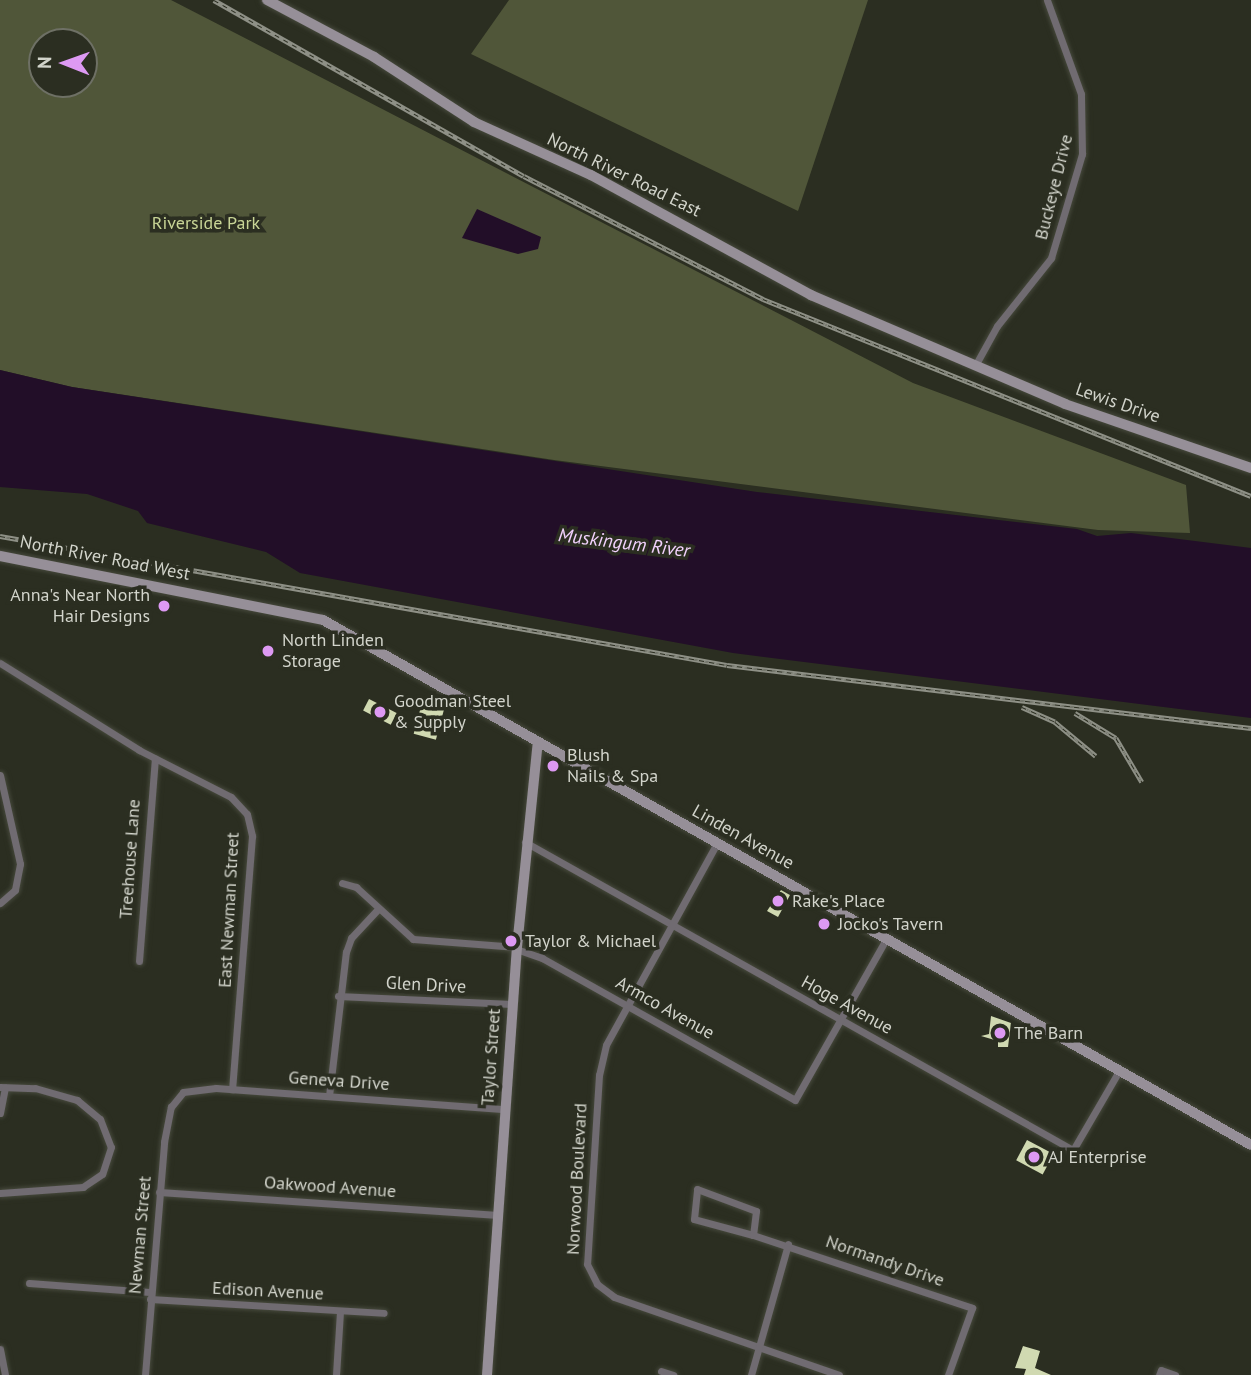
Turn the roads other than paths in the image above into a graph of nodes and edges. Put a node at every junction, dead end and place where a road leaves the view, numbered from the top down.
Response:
1 (267, 0) edge
2 (1047, 0) edge
3 (976, 364) junction
4 (1251, 468) edge
5 (0, 555) edge
6 (204, 594) joint
7 (0, 663) edge
8 (538, 742) junction
9 (155, 759) junction
10 (0, 775) edge
11 (525, 842) junction
12 (717, 843) junction
13 (342, 883) dead end
14 (0, 903) edge
15 (378, 909) junction
16 (670, 924) junction
17 (886, 939) junction
18 (517, 948) junction
19 (139, 961) dead end
20 (338, 996) junction
21 (512, 1004) junction
22 (626, 1004) junction
23 (841, 1020) junction
24 (1119, 1070) junction
25 (3, 1087) edge
26 (232, 1089) junction
27 (329, 1096) junction
28 (175, 1099) joint
29 (505, 1109) junction
30 (0, 1113) edge
31 (1251, 1145) edge
32 (159, 1192) junction
33 (0, 1193) edge
34 (498, 1215) junction
35 (752, 1235) junction
36 (788, 1244) junction
37 (29, 1283) dead end
38 (150, 1296) junction
39 (340, 1311) junction
40 (384, 1313) dead end
41 (761, 1347) junction
42 (0, 1349) edge
43 (661, 1371) dead end
44 (1160, 1373) edge
45 (5, 1375) edge
46 (145, 1375) edge
47 (336, 1375) edge
48 (487, 1375) edge
49 (673, 1375) edge
50 (751, 1375) edge
51 (839, 1375) edge
52 (948, 1375) edge
53 (1175, 1375) edge

1 - 3 street, North River Road East
2 - 3 street, Buckeye Drive
3 - 4 street, Lewis Drive
5 - 6 street, North River Road West
6 - 8 street, Linden Avenue
7 - 9 street, East Newman Street
8 - 11 street, Taylor Street
8 - 12 street, Linden Avenue
9 - 19 street, Treehouse Lane
9 - 26 street, East Newman Street
10 - 14 street
11 - 16 street, Hoge Avenue
11 - 18 street, Taylor Street
12 - 16 street, Norwood Boulevard
12 - 17 street, Linden Avenue
13 - 15 street
15 - 18 street
15 - 20 street
16 - 22 street, Norwood Boulevard
16 - 23 street, Hoge Avenue
17 - 23 street
17 - 24 street, Linden Avenue
18 - 21 street, Taylor Street
18 - 22 street, Armco Avenue
20 - 21 street, Glen Drive
20 - 27 street
21 - 29 street, Taylor Street
22 - 23 street, Armco Avenue
22 - 41 street, Norwood Boulevard
23 - 24 street, Hoge Avenue
24 - 31 street, Linden Avenue
25 - 30 street
25 - 33 street
26 - 27 street, Geneva Drive
26 - 28 street, Geneva Drive
27 - 29 street, Geneva Drive
28 - 32 street, Newman Street
29 - 34 street, Taylor Street
32 - 34 street, Oakwood Avenue
32 - 38 street, Newman Street
34 - 48 street, Taylor Street
35 - 35 street, Normandy Drive
35 - 36 street, Normandy Drive
36 - 41 street
36 - 52 street, Normandy Drive
37 - 38 street, Edison Avenue
38 - 39 street, Edison Avenue
38 - 46 street, Newman Street
39 - 40 street, Edison Avenue
39 - 47 street
41 - 50 street
41 - 51 street, Norwood Boulevard
42 - 45 street
43 - 49 street
44 - 53 street

